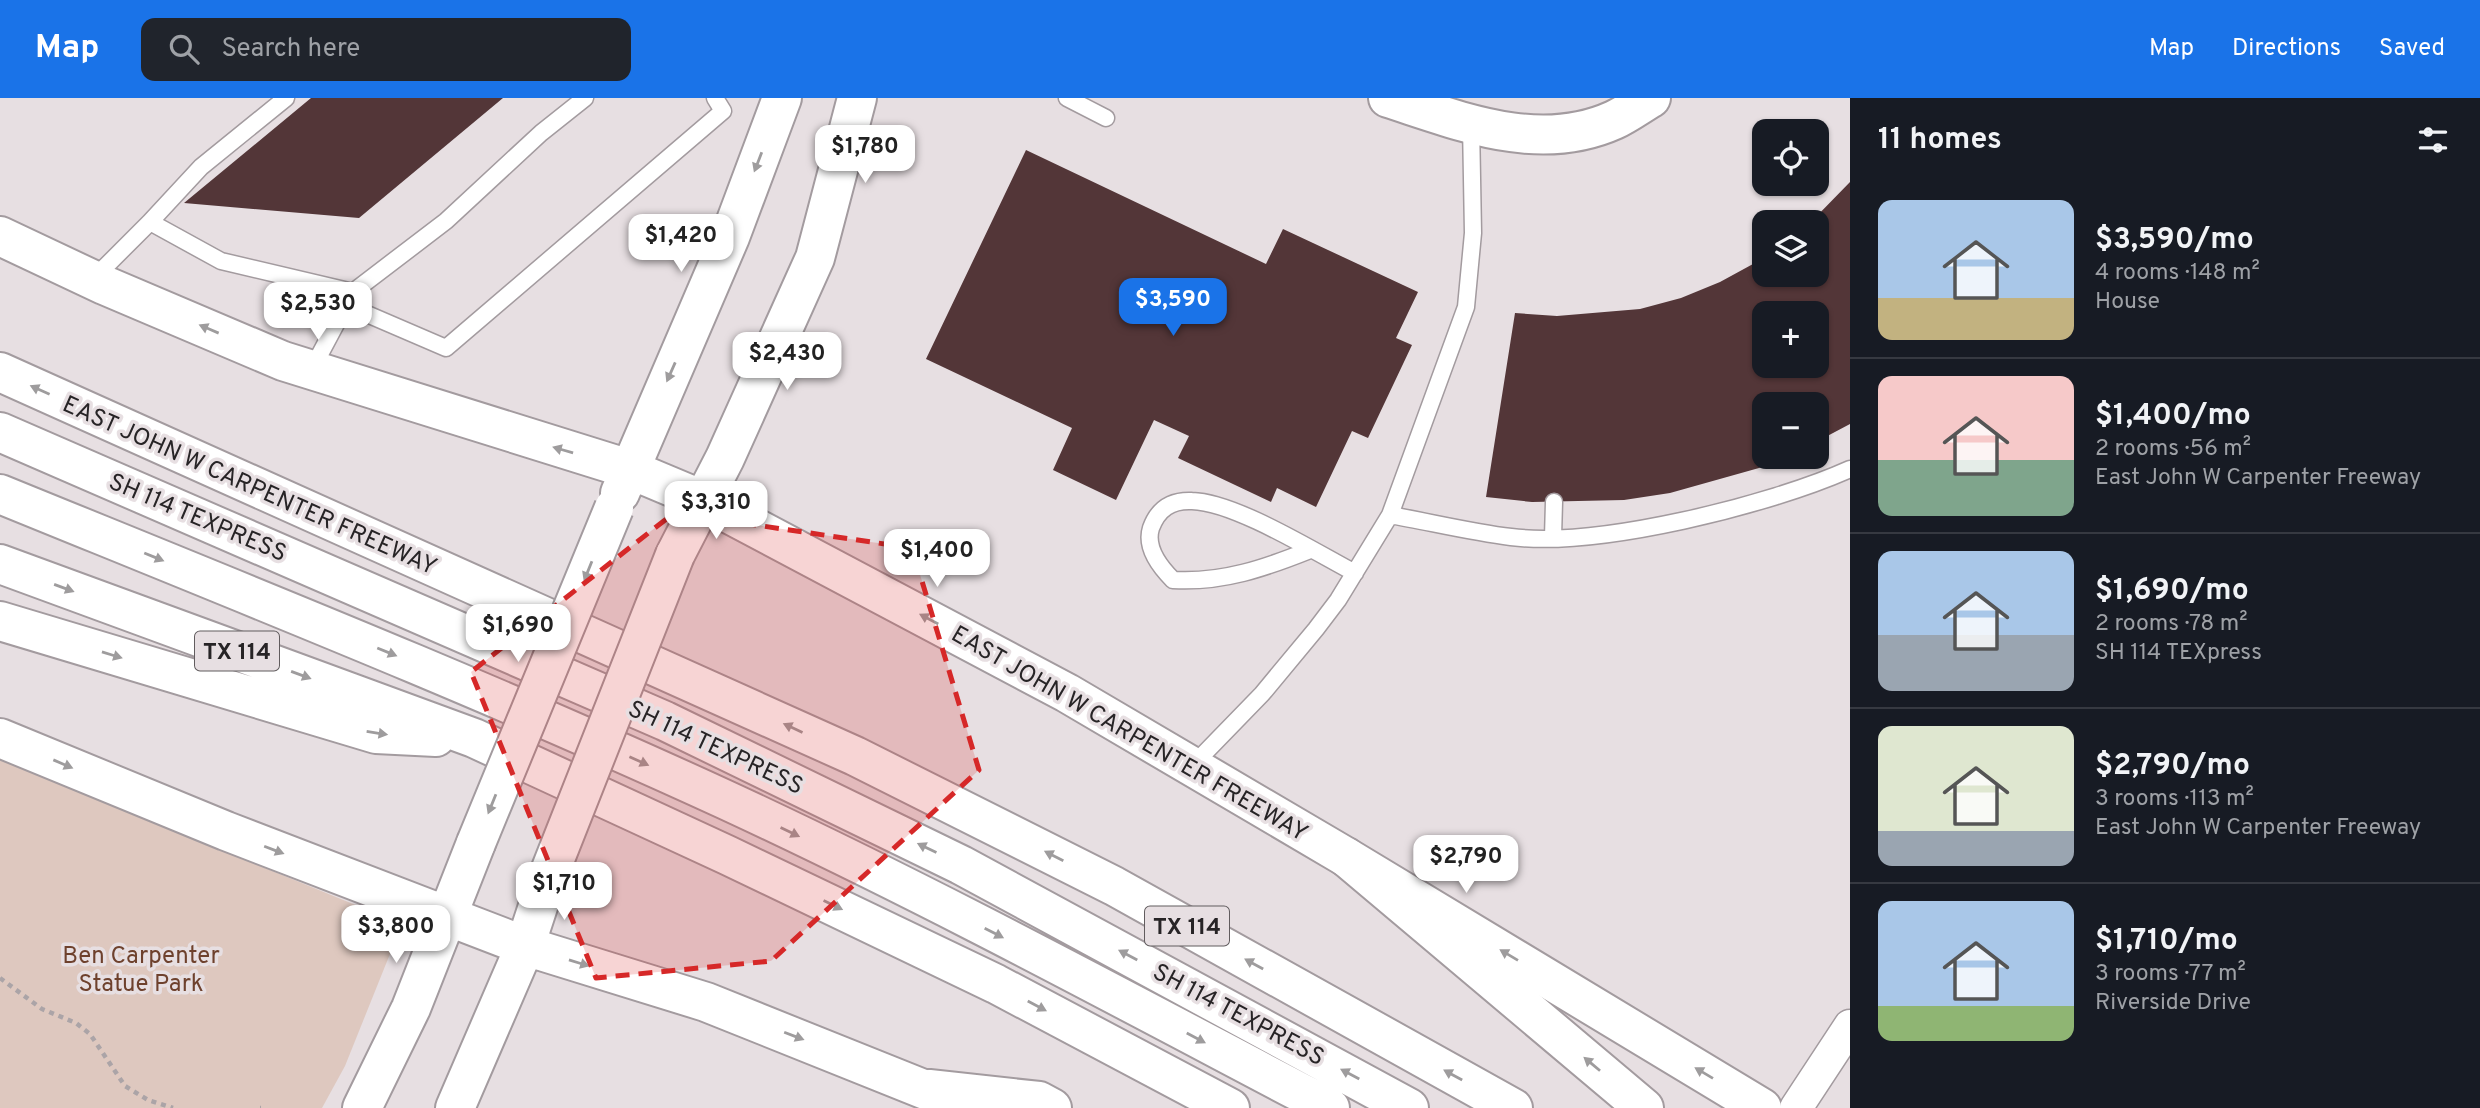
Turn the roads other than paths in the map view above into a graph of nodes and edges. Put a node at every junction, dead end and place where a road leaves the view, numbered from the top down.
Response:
1 (286, 98) edge
2 (585, 98) edge
3 (715, 98) edge
4 (782, 98) edge
5 (857, 98) edge
6 (1067, 98) edge
7 (1388, 98) edge
8 (1651, 98) edge
9 (1106, 118) dead end
10 (1471, 124) junction
11 (150, 222) junction
12 (0, 236) edge
13 (93, 279) junction
14 (349, 298) junction
15 (311, 371) junction
16 (0, 372) edge
17 (0, 430) edge
18 (629, 469) junction
19 (1850, 469) edge
20 (0, 494) edge
21 (703, 500) junction
22 (1554, 502) dead end
23 (1390, 515) junction
24 (1553, 537) junction
25 (1310, 550) junction
26 (0, 564) edge
27 (1355, 573) junction
28 (0, 621) edge
29 (0, 738) edge
30 (474, 738) junction
31 (1192, 766) junction
32 (1346, 857) junction
33 (447, 916) junction
34 (525, 946) junction
35 (1850, 1026) edge
36 (929, 1089) junction
37 (362, 1108) edge
38 (455, 1108) edge
39 (970, 1108) edge
40 (1052, 1108) edge
41 (1230, 1108) edge
42 (1330, 1108) edge
43 (1409, 1108) edge
44 (1513, 1108) edge
45 (1644, 1108) edge
46 (1762, 1108) edge
47 (1796, 1108) edge

1 - 11 lane
2 - 14 lane
3 - 14 lane
4 -> 18 main road
5 - 21 main road
6 - 9 lane
7 - 10 main road
8 - 10 main road
10 - 23 lane
11 - 13 lane
11 - 14 lane
12 - 13 main road, EAST JOHN W CARPENTER FREEWAY
15 -> 13 main road, EAST JOHN W CARPENTER FREEWAY
14 - 15 lane
18 -> 15 main road, EAST JOHN W CARPENTER FREEWAY
44 -> 16 main road, EAST JOHN W CARPENTER FREEWAY / TX 114
43 -> 17 main road, SH 114 TEXPRESS
18 - 21 main road, EAST JOHN W CARPENTER FREEWAY
18 -> 33 main road, bridge
19 - 24 lane
20 -> 42 main road, SH 114 TEXPRESS
31 -> 21 main road, EAST JOHN W CARPENTER FREEWAY
21 - 34 main road, bridge
22 - 24 lane
23 - 24 lane
23 - 27 lane
25 - 25 lane
25 - 27 lane
26 -> 30 main road, TX 114
27 - 31 lane
28 -> 30 main road
29 -> 33 main road
30 -> 41 main road, TX 114
31 - 32 main road, EAST JOHN W CARPENTER FREEWAY
45 -> 32 main road
46 -> 32 main road, EAST JOHN W CARPENTER FREEWAY
33 - 34 main road
33 - 37 main road
34 -> 36 main road
34 - 38 main road
35 - 47 street
36 - 39 main road
36 - 40 main road

